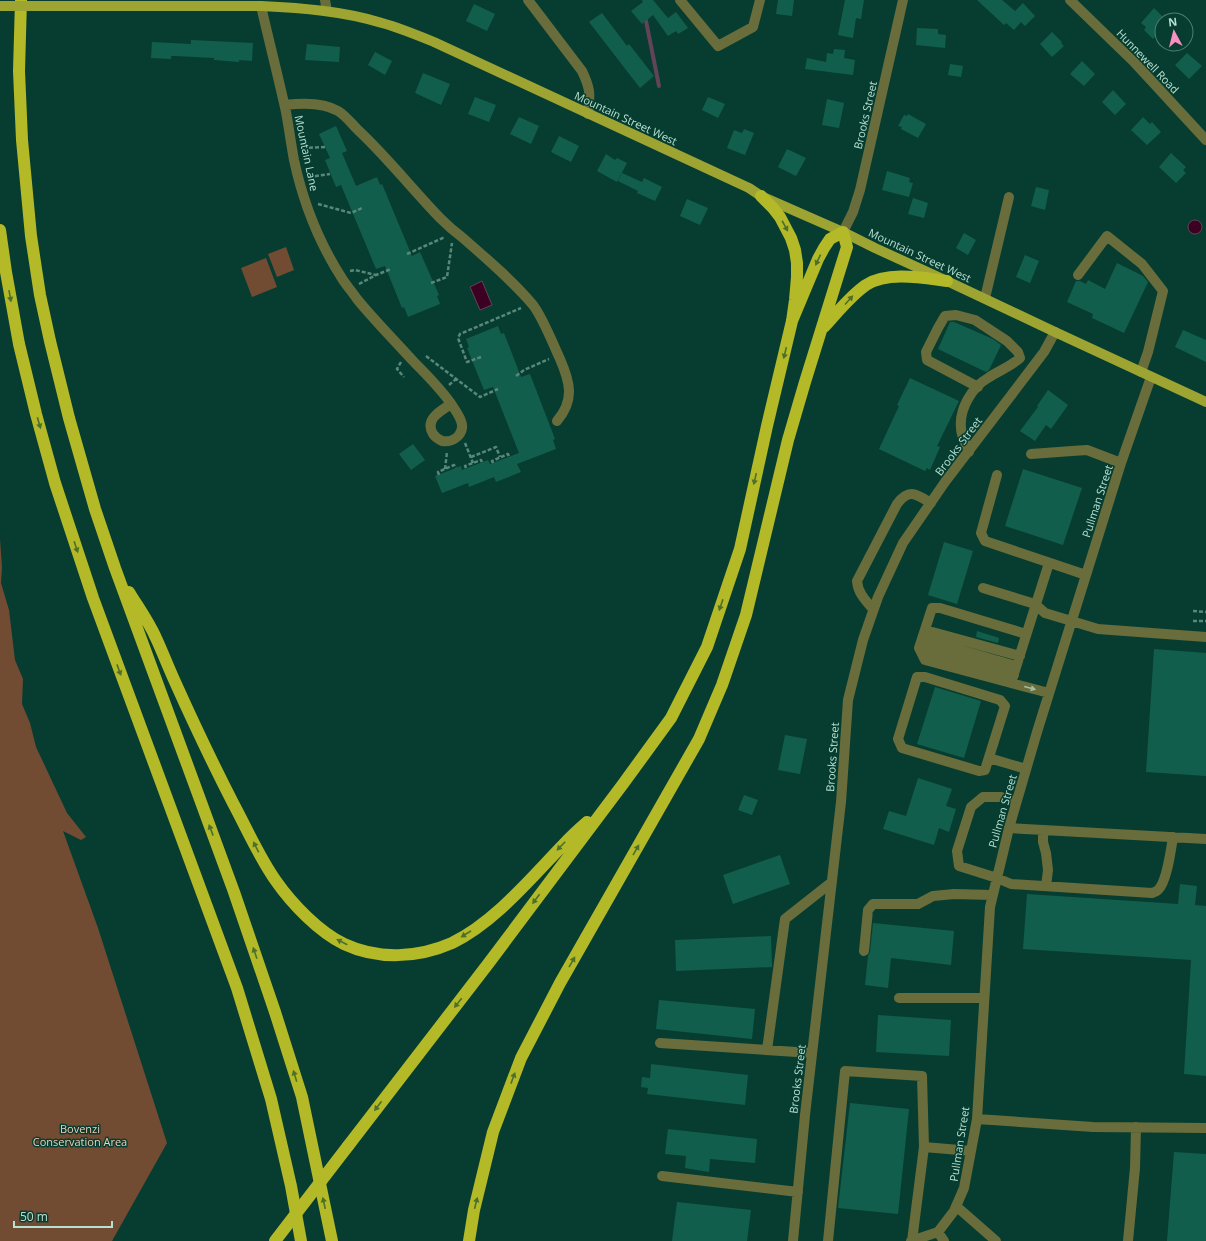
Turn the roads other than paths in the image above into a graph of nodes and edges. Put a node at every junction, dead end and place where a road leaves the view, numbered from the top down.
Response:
1 (21, 0) edge
2 (325, 0) edge
3 (528, 0) edge
4 (680, 0) edge
5 (760, 0) edge
6 (903, 0) edge
7 (1070, 0) edge
8 (0, 6) edge
9 (261, 6) junction
10 (327, 11) junction
11 (285, 105) junction
12 (588, 114) junction
13 (1206, 140) edge
14 (761, 196) junction
15 (1009, 197) dead end
16 (0, 230) edge
17 (843, 232) junction
18 (1078, 275) dead end
19 (947, 281) junction
20 (985, 298) junction
21 (792, 321) junction
22 (822, 329) junction
23 (1055, 332) junction
24 (1141, 372) junction
25 (1151, 377) junction
26 (978, 387) junction
27 (1206, 402) edge
28 (451, 404) junction
29 (557, 421) dead end
30 (969, 452) junction
31 (1031, 454) dead end
32 (1121, 463) junction
33 (998, 475) dead end
34 (931, 503) junction
35 (1049, 563) junction
36 (115, 568) junction
37 (1086, 575) junction
38 (983, 588) dead end
39 (1036, 604) junction
40 (873, 609) junction
41 (1071, 622) junction
42 (1026, 634) junction
43 (1206, 637) edge
44 (922, 639) junction
45 (1020, 656) junction
46 (1014, 675) junction
47 (1049, 693) junction
48 (989, 758) junction
49 (1026, 769) junction
50 (610, 801) junction
51 (1016, 802) junction
52 (1009, 828) junction
53 (1043, 830) junction
54 (1173, 837) junction
55 (1206, 839) edge
56 (997, 878) junction
57 (832, 882) junction
58 (1046, 886) junction
59 (993, 895) junction
60 (864, 951) dead end
61 (899, 998) dead end
62 (984, 998) junction
63 (660, 1043) dead end
64 (767, 1050) junction
65 (812, 1053) junction
66 (977, 1119) junction
67 (1136, 1127) junction
68 (1206, 1128) edge
69 (924, 1147) junction
70 (971, 1150) junction
71 (662, 1176) dead end
72 (798, 1192) junction
73 (956, 1206) junction
74 (938, 1232) junction
75 (275, 1241) edge
76 (301, 1241) edge
77 (332, 1241) edge
78 (469, 1241) edge
79 (793, 1241) edge
80 (828, 1241) edge
81 (912, 1241) edge
82 (944, 1241) edge
83 (996, 1241) edge
84 (1128, 1241) edge

1 - 36 highway
2 - 10 street
3 - 12 street
4 - 5 street
6 - 17 street, Brooks Street
7 - 13 street, Hunnewell Road
8 - 9 main road, Mountain Street West, bridge
9 - 10 main road, Mountain Street West
9 - 11 street, Mountain Lane
10 - 12 main road, Mountain Street West
11 - 28 street, Mountain Lane
11 - 29 street
12 - 14 main road, Mountain Street West
14 - 17 main road, Mountain Street West
14 -> 21 highway
15 - 20 street
16 -> 76 highway
17 - 19 main road, Mountain Street West
17 -> 21 highway
17 - 22 highway
18 - 24 street
19 - 20 main road, Mountain Street West
22 -> 19 highway
20 - 23 main road, Mountain Street West
21 -> 50 highway
78 -> 22 highway
23 - 24 main road, Mountain Street West
23 - 30 street, Brooks Street
24 - 25 main road, Mountain Street West
25 - 27 main road, Mountain Street West
25 - 32 street, Pullman Street
26 - 26 street
26 - 30 street
28 - 28 street, Mountain Lane
30 - 34 street, Brooks Street
31 - 32 street
32 - 37 street, Pullman Street
33 - 35 street
34 - 40 street, Brooks Street
34 - 40 street
35 - 37 street
35 - 39 street
50 -> 36 highway
77 -> 36 highway
37 - 41 street, Pullman Street
38 - 39 street
39 - 41 street
39 - 42 street
40 - 57 street, Brooks Street
41 - 43 street
41 - 47 street, Pullman Street
42 - 44 street
42 - 45 street
44 - 45 street
44 - 46 street
44 - 46 street
45 - 46 street
46 -> 47 street
47 - 49 street, Pullman Street
48 - 48 street
48 - 49 street
49 - 51 street, Pullman Street
50 -> 75 highway, bridge
51 - 52 street, Pullman Street
51 - 56 street
52 - 53 street
52 - 56 street, Pullman Street
53 - 54 street
53 - 58 street
54 - 55 street
54 - 58 street
56 - 58 street
56 - 59 street, Pullman Street
57 - 64 street
57 - 65 street, Brooks Street
59 - 60 street
59 - 62 street, Pullman Street
61 - 62 street
62 - 66 street, Pullman Street
63 - 64 street
64 - 65 street
65 - 72 street, Brooks Street
66 - 67 street
66 - 70 street, Pullman Street
67 - 68 street
67 - 84 street
69 - 70 street
69 - 80 street
69 - 81 street
70 - 73 street, Pullman Street
71 - 72 street
72 - 79 street, Brooks Street
73 - 74 street, Pullman Street
73 - 83 street
74 - 81 street
74 - 82 street

